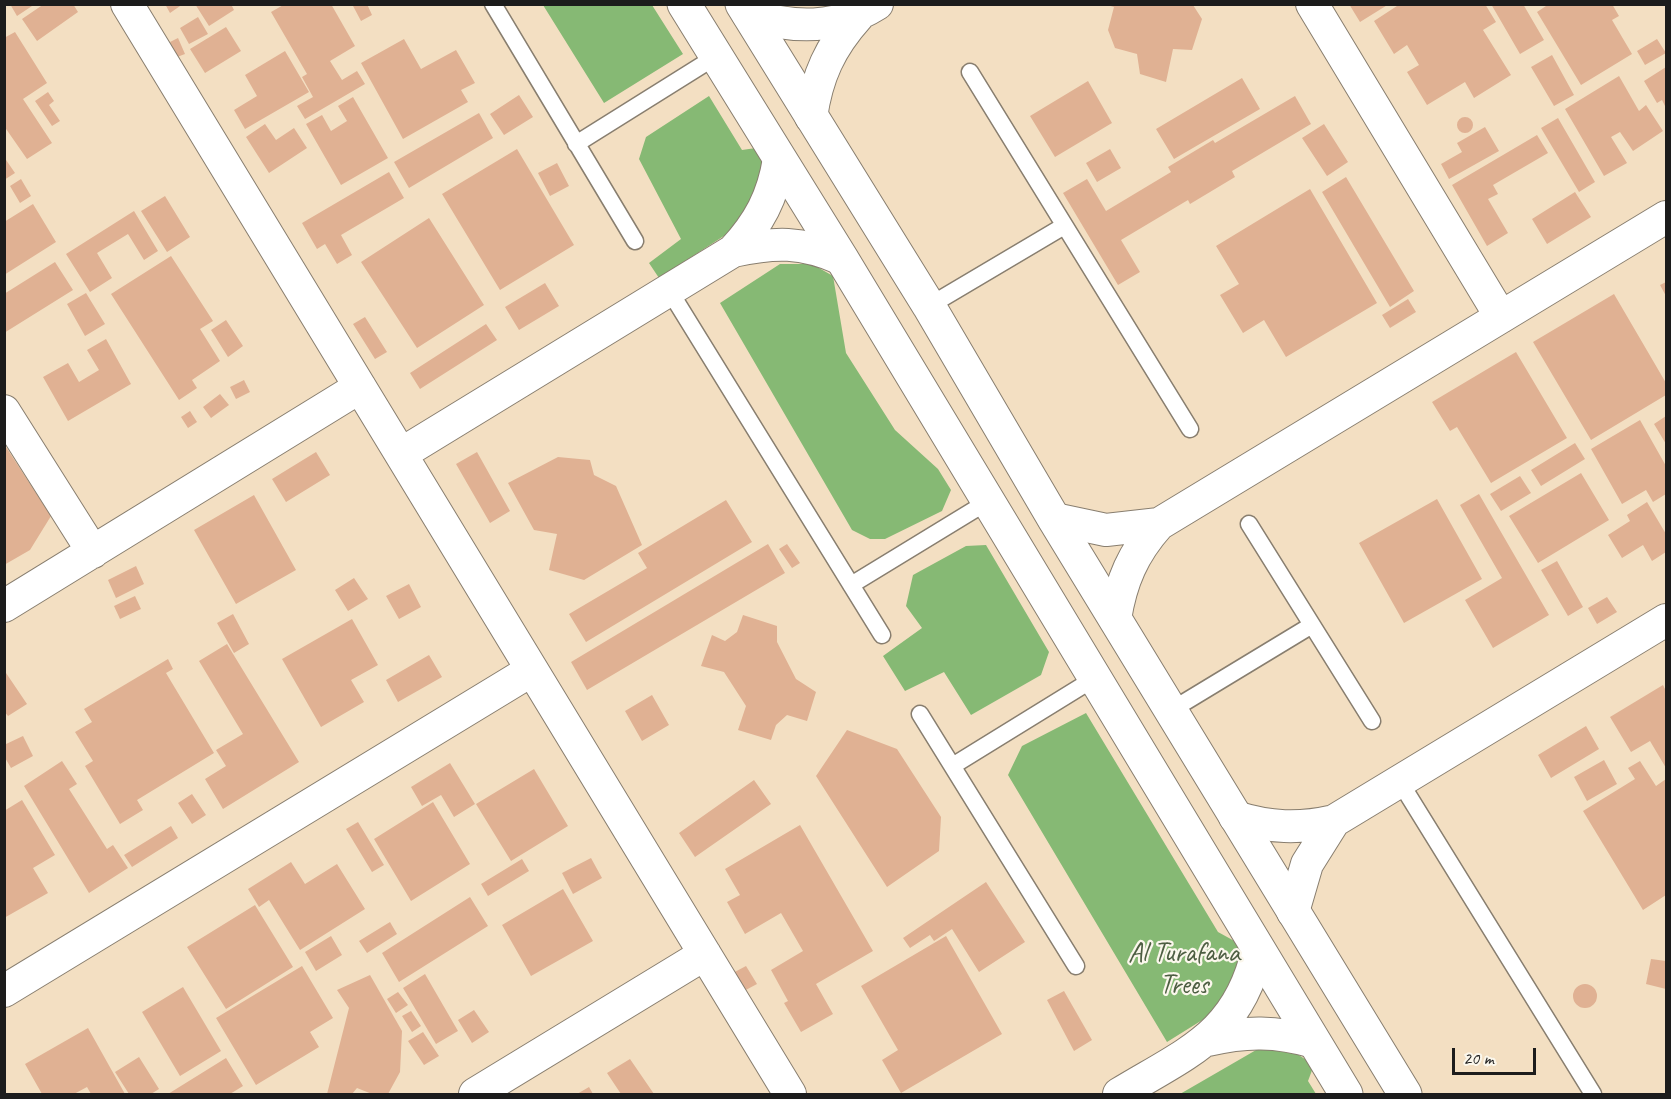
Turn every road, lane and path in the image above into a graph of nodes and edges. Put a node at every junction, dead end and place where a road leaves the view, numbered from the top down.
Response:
1 (127, 4) edge
2 (493, 4) edge
3 (684, 4) edge
4 (1312, 4) edge
5 (745, 9) edge
6 (868, 10) edge
7 (716, 57) junction
8 (970, 72) dead end
9 (811, 117) junction
10 (576, 144) junction
11 (779, 159) junction
12 (1666, 217) edge
13 (1064, 226) junction
14 (635, 242) dead end
15 (733, 251) junction
16 (842, 259) junction
17 (669, 290) junction
18 (929, 306) junction
19 (1501, 317) junction
20 (360, 387) junction
21 (4, 411) edge
22 (1190, 429) dead end
23 (401, 454) junction
24 (987, 502) junction
25 (1054, 519) junction
26 (1159, 524) junction
27 (1250, 524) dead end
28 (93, 552) junction
29 (851, 585) junction
30 (4, 606) edge
31 (1115, 619) junction
32 (1666, 620) edge
33 (1312, 625) junction
34 (882, 635) dead end
35 (532, 669) junction
36 (1095, 678) junction
37 (1170, 711) junction
38 (920, 714) dead end
39 (1372, 721) dead end
40 (954, 765) junction
41 (1400, 782) junction
42 (1235, 817) junction
43 (1334, 821) junction
44 (1293, 912) junction
45 (1258, 949) junction
46 (705, 954) junction
47 (1076, 966) dead end
48 (4, 991) edge
49 (1208, 1040) junction
50 (1314, 1042) junction
51 (475, 1095) edge
52 (790, 1095) edge
53 (1119, 1095) edge
54 (1346, 1095) edge
55 (1405, 1095) edge
56 (1593, 1095) edge

1 - 20 street
2 - 10 lane
3 - 7 main road
4 - 19 street
5 - 6 street
5 - 9 main road
6 - 9 street
7 - 10 lane
7 - 11 main road
8 - 13 lane
9 - 18 main road
10 - 14 lane
11 - 15 street
11 - 16 main road
12 - 19 street
13 - 18 lane
13 - 22 lane
15 - 16 street
15 - 17 street
16 - 24 main road
17 - 23 street
17 - 29 lane
18 - 25 main road
19 - 26 street
20 - 23 street
20 - 28 street
21 - 28 street
23 - 35 street
24 - 29 lane
24 - 36 main road
25 - 26 street
25 - 31 main road
26 - 31 street
27 - 33 lane
28 - 30 street
29 - 34 lane
31 - 37 main road
32 - 41 street
33 - 37 lane
33 - 39 lane
35 - 46 street
35 - 48 street
36 - 40 lane
36 - 45 main road
37 - 42 main road
38 - 40 lane
40 - 47 lane
41 - 43 street
41 - 56 lane
42 - 43 street
42 - 44 main road
43 - 44 street
44 - 55 main road
45 - 49 street
45 - 50 main road
46 - 51 street
46 - 52 street
49 - 50 street
49 - 53 street
50 - 54 main road

